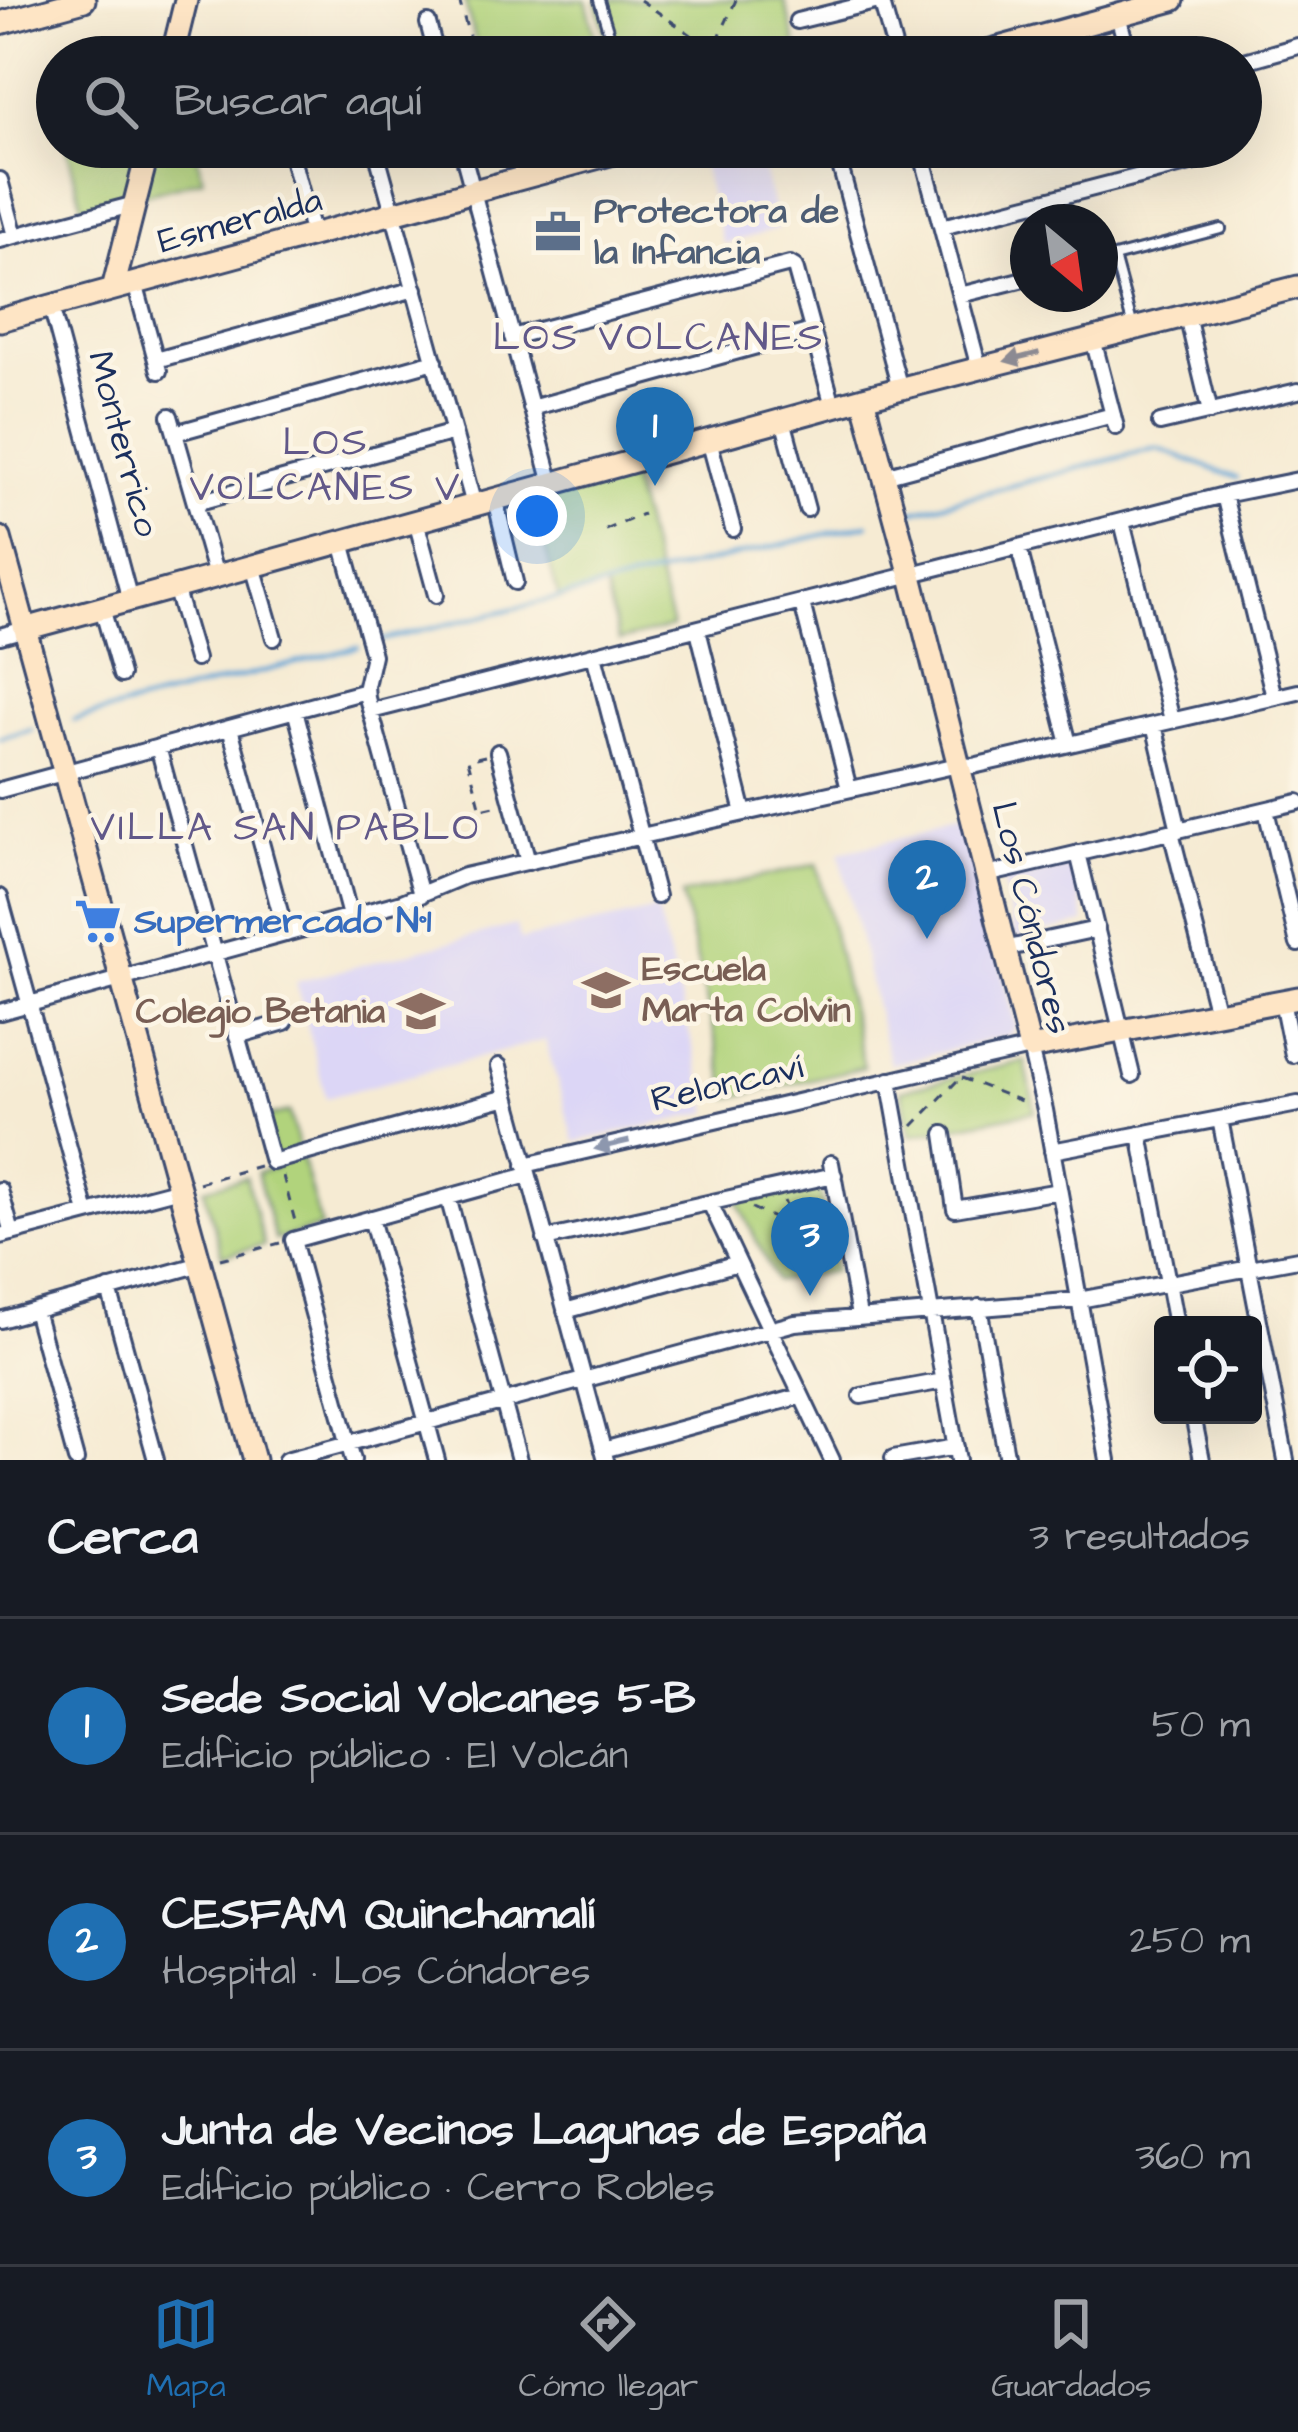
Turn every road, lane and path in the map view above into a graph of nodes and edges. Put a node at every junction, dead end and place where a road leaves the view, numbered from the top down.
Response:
1 (186, 0) edge
2 (459, 0) edge
3 (599, 0) edge
4 (640, 0) edge
5 (736, 0) edge
6 (882, 0) edge
7 (1173, 0) edge
8 (73, 1) edge
9 (1118, 15) junction
10 (797, 22) dead end
11 (0, 23) edge
12 (428, 23) dead end
13 (177, 36) edge
14 (431, 36) edge
15 (470, 36) edge
16 (610, 36) edge
17 (693, 36) edge
18 (719, 36) edge
19 (891, 36) edge
20 (1042, 36) edge
21 (1124, 36) edge
22 (1298, 46) edge
23 (1262, 56) edge
24 (144, 168) edge
25 (295, 168) edge
26 (381, 168) edge
27 (467, 168) edge
28 (558, 168) edge
29 (841, 168) edge
30 (929, 168) edge
31 (1171, 168) edge
32 (0, 180) edge
33 (473, 191) junction
34 (135, 204) junction
35 (394, 213) junction
36 (942, 227) junction
37 (1221, 229) dead end
38 (313, 235) junction
39 (7, 238) edge
40 (1010, 282) edge
41 (124, 286) junction
42 (1298, 287) edge
43 (415, 289) junction
44 (960, 295) junction
45 (52, 306) junction
46 (1187, 316) junction
47 (0, 320) edge
48 (1133, 329) junction
49 (812, 331) junction
50 (512, 337) junction
51 (1093, 339) junction
52 (434, 361) junction
53 (979, 368) junction
54 (899, 388) junction
55 (1298, 391) edge
56 (863, 398) junction
57 (833, 406) junction
58 (531, 408) junction
59 (1210, 412) junction
60 (170, 416) dead end
61 (783, 420) junction
62 (1160, 423) dead end
63 (454, 432) junction
64 (175, 433) junction
65 (709, 440) junction
66 (884, 476) junction
67 (1298, 480) edge
68 (552, 484) junction
69 (1225, 495) junction
70 (195, 502) junction
71 (485, 502) junction
72 (807, 509) dead end
73 (644, 514) dead end
74 (416, 521) junction
75 (1122, 522) junction
76 (733, 529) dead end
77 (606, 530) dead end
78 (0, 538) edge
79 (342, 542) junction
80 (1019, 548) junction
81 (253, 566) junction
82 (215, 576) junction
83 (911, 576) junction
84 (515, 582) dead end
85 (176, 587) junction
86 (436, 595) dead end
87 (130, 600) junction
88 (802, 603) junction
89 (102, 608) junction
90 (25, 629) junction
91 (698, 630) junction
92 (0, 636) edge
93 (274, 638) dead end
94 (594, 656) junction
95 (196, 659) dead end
96 (121, 675) dead end
97 (366, 692) junction
98 (1298, 692) edge
99 (1274, 697) junction
100 (295, 710) junction
101 (371, 712) junction
102 (1172, 720) junction
103 (1154, 724) junction
104 (230, 728) junction
105 (1069, 744) junction
106 (158, 747) junction
107 (498, 752) joint
108 (958, 765) junction
109 (64, 772) junction
110 (849, 789) junction
111 (0, 790) edge
112 (512, 801) junction
113 (1298, 802) edge
114 (1266, 809) junction
115 (744, 813) junction
116 (1175, 831) junction
117 (641, 836) junction
118 (1078, 854) junction
119 (528, 862) junction
120 (986, 875) junction
121 (422, 896) junction
122 (657, 896) dead end
123 (0, 897) edge
124 (350, 916) junction
125 (1096, 929) junction
126 (286, 934) junction
127 (1298, 944) edge
128 (1004, 949) junction
129 (215, 954) junction
130 (122, 980) junction
131 (1290, 999) edge
132 (29, 1004) junction
133 (0, 1012) edge
134 (1217, 1013) junction
135 (285, 1022) dead end
136 (1122, 1031) junction
137 (237, 1036) junction
138 (1030, 1048) junction
139 (1293, 1055) dead end
140 (499, 1066) dead end
141 (1132, 1075) dead end
142 (889, 1080) junction
143 (507, 1097) junction
144 (1298, 1104) edge
145 (1045, 1110) junction
146 (1220, 1119) junction
147 (944, 1133) dead end
148 (1140, 1134) junction
149 (900, 1139) junction
150 (1052, 1150) junction
151 (275, 1161) junction
152 (527, 1170) junction
153 (779, 1187) junction
154 (180, 1189) junction
155 (0, 1190) edge
156 (1059, 1192) junction
157 (448, 1197) junction
158 (736, 1197) junction
159 (710, 1202) junction
160 (87, 1213) junction
161 (841, 1215) junction
162 (371, 1218) junction
163 (795, 1228) junction
164 (6, 1234) edge
165 (296, 1239) junction
166 (545, 1239) junction
167 (1298, 1259) edge
168 (849, 1262) junction
169 (738, 1263) junction
170 (201, 1264) junction
171 (1249, 1268) junction
172 (1168, 1283) junction
173 (109, 1289) junction
174 (1079, 1300) junction
175 (979, 1307) junction
176 (35, 1310) junction
177 (932, 1310) junction
178 (565, 1311) junction
179 (859, 1316) junction
180 (1174, 1316) edge
181 (0, 1320) edge
182 (770, 1328) junction
183 (583, 1378) junction
184 (944, 1381) junction
185 (802, 1396) junction
186 (860, 1396) dead end
187 (503, 1400) junction
188 (426, 1421) junction
189 (1195, 1424) edge
190 (349, 1443) junction
191 (957, 1454) edge
192 (604, 1455) edge
193 (893, 1458) edge
194 (76, 1460) edge
195 (156, 1460) edge
196 (254, 1460) edge
197 (286, 1460) edge
198 (353, 1460) edge
199 (437, 1460) edge
200 (520, 1460) edge
201 (829, 1460) edge
202 (1007, 1460) edge
203 (1108, 1460) edge
204 (1202, 1460) edge
205 (1286, 1460) edge

1 - 13 street
2 - 15 path
3 - 16 lane
4 - 17 path
5 - 18 path
6 - 10 street
6 - 19 street
7 - 9 street
8 - 11 street
9 - 20 street
9 - 21 street
12 - 14 street
22 - 23 street
24 - 34 street
25 - 38 street
26 - 35 street
27 - 33 street
28 - 33 street, Esmeralda
29 - 54 street
30 - 36 street
31 - 36 street
32 - 39 street
33 - 35 street, Esmeralda
33 - 50 street
34 - 39 street
34 - 41 street
35 - 38 street, Esmeralda
35 - 43 street
36 - 44 street
37 - 48 lane
38 - 41 street, Esmeralda
40 - 44 street
41 - 43 street
41 - 45 street, Esmeralda
42 - 46 street
43 - 52 street
44 - 53 street
45 - 47 street, Esmeralda
45 - 87 street, Monterrico
46 - 48 street
46 - 59 street
48 - 51 street
49 - 50 street
49 - 57 street
49 - 58 street
50 - 58 street
51 -> 53 street
51 - 66 street
52 - 63 street
52 - 64 street
53 - 54 street
54 - 56 street
55 - 59 street
56 - 57 street
56 - 66 street, Los Cóndores
57 - 61 street
58 - 68 street
59 - 62 street
60 - 64 street
61 - 65 street
61 - 72 street
63 - 70 street
63 - 71 street
64 - 70 street
65 - 68 street
65 - 76 street
66 - 83 street, Los Cóndores
67 - 69 street
68 - 71 street
69 - 75 street
69 - 99 street
70 - 82 street
71 - 74 street
71 - 84 street
73 - 77 path
74 - 79 street
74 - 86 street
75 - 80 street
75 - 102 street
78 - 90 street
79 - 81 street
79 - 97 street
80 - 83 street
80 - 105 street
81 - 82 street
81 - 93 street
82 - 85 street
83 - 88 street
83 - 108 street, Los Cóndores
85 - 87 street
85 - 95 street
87 - 89 street
88 - 91 street
88 - 110 street
89 - 90 street
89 - 96 street
90 - 92 street
90 - 109 street
91 - 94 street
91 - 115 street
94 - 101 street
94 - 117 street
97 - 100 street
97 - 101 street
98 - 99 street
99 - 102 street
100 - 104 street
100 - 124 street
101 - 121 street
102 - 103 street
103 - 105 street
103 - 116 street
104 - 106 street
104 - 126 street
105 - 108 street
106 - 109 street
106 - 129 street
107 - 112 street
107 - 112 path
108 - 110 street
108 - 120 street, Los Cóndores
109 - 111 street
109 - 130 street
110 - 115 street
112 - 119 street
113 - 114 street
114 - 116 street
114 - 127 street
115 - 117 street
116 - 118 street
116 - 134 street
117 - 119 street
117 - 122 street
118 - 120 street
118 - 125 street
119 - 121 street
120 - 128 street, Los Cóndores
121 - 124 street
123 - 132 street
124 - 126 street
125 - 128 street
125 - 136 street
126 - 129 street
128 - 138 street, Los Cóndores
129 - 130 street
129 - 137 street
130 - 132 street
130 - 154 street
131 - 134 street, Reloncaví
131 - 139 street
132 - 133 street
132 - 160 street
134 - 136 street, Reloncaví
135 - 137 street
136 - 138 street, Reloncaví
136 - 141 street
137 - 151 street
138 - 142 street, Reloncaví
138 - 145 street, Los Cóndores
140 - 143 street
142 - 149 street
142 -> 152 street, Reloncaví
143 - 151 street
143 - 152 street
144 - 146 street
145 - 149 path
145 - 150 street, Los Cóndores
146 - 148 street
146 - 171 street
147 - 156 street
148 - 150 street
148 - 172 street
149 - 177 street
150 - 156 street, Los Cóndores
151 - 154 path
151 - 165 path
152 - 157 street, Reloncaví
152 - 166 street
153 - 158 street
153 - 161 street
153 - 163 path
154 - 160 street
154 - 170 street
155 - 164 street
156 - 174 street, Los Cóndores
157 - 162 street, Reloncaví
157 - 187 street
158 - 159 street
158 - 163 path
159 - 166 street
159 - 169 street
160 - 164 street
161 - 163 path
161 - 168 street
162 - 165 street, Reloncaví
162 - 188 street
163 - 168 path
165 - 170 path
165 - 190 street
166 - 178 street
167 - 171 street
168 - 179 street
169 - 178 street
169 - 182 street
170 - 173 street
170 - 196 street
171 - 172 street
171 - 205 street
172 - 174 street
172 - 180 street
173 - 176 street
173 - 195 street
174 - 175 street
174 - 203 street, Los Cóndores
175 - 177 street
175 - 202 street
176 - 181 street
176 - 194 street
177 - 179 street
177 - 184 street
178 - 183 street
179 - 182 street
182 - 183 street
182 - 185 street
183 - 187 street
183 - 192 street
184 - 186 street
184 - 191 street
185 - 192 street
185 - 201 street
187 - 188 street
187 - 200 street
188 - 190 street
188 - 199 street
189 - 204 street
190 - 197 street
190 - 198 street
191 - 193 street

